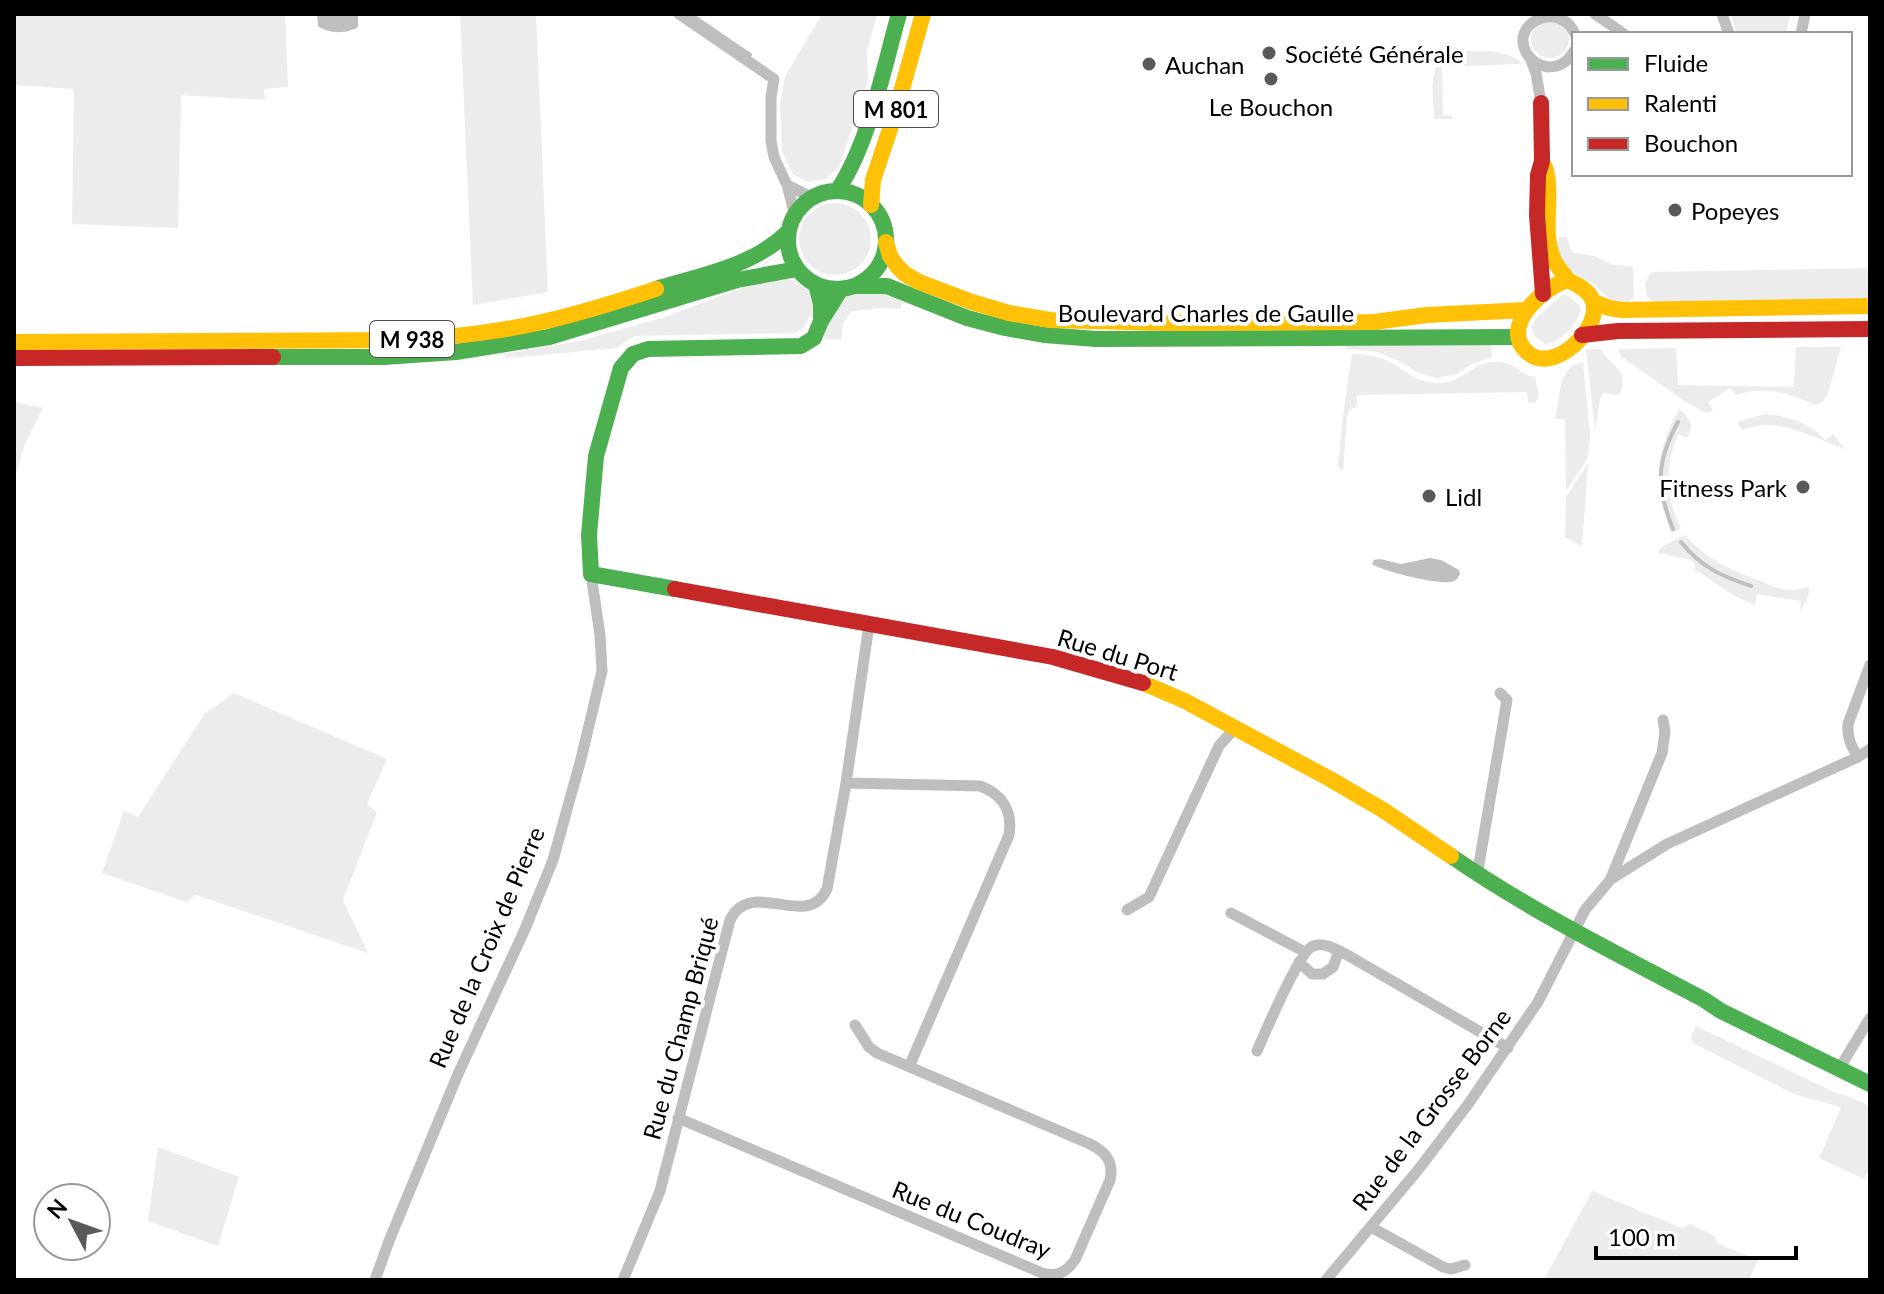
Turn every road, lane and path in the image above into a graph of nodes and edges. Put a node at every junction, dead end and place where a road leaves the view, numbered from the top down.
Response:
1 (679, 14) edge
2 (899, 14) edge
3 (923, 14) edge
4 (1595, 14) edge
5 (1534, 17) edge
6 (1567, 19) edge
7 (1584, 32) edge
8 (1621, 32) edge
9 (1529, 57) junction
10 (1569, 58) edge
11 (1541, 103) junction
12 (1542, 161) junction
13 (787, 185) junction
14 (837, 191) junction
15 (813, 198) junction
16 (871, 205) junction
17 (792, 223) junction
18 (886, 242) junction
19 (797, 269) junction
20 (1568, 280) junction
21 (816, 284) junction
22 (848, 287) junction
23 (1543, 294) junction
24 (1594, 302) junction
25 (1870, 306) edge
26 (1526, 310) junction
27 (821, 321) junction
28 (1870, 329) edge
29 (1582, 335) junction
30 (1517, 337) junction
31 (14, 342) edge
32 (14, 358) edge
33 (591, 574) junction
34 (869, 625) junction
35 (1870, 665) edge
36 (1500, 693) dead end
37 (1663, 720) dead end
38 (1234, 729) junction
39 (1870, 749) edge
40 (1858, 757) junction
41 (846, 783) junction
42 (1477, 876) junction
43 (1611, 879) junction
44 (1127, 910) dead end
45 (1231, 913) dead end
46 (1573, 930) junction
47 (1339, 951) junction
48 (1302, 957) junction
49 (1870, 1018) edge
50 (855, 1025) dead end
51 (1508, 1048) junction
52 (1257, 1051) dead end
53 (1841, 1064) junction
54 (909, 1067) junction
55 (1870, 1073) edge
56 (1870, 1084) edge
57 (678, 1118) junction
58 (1371, 1227) junction
59 (1465, 1265) dead end
60 (375, 1280) edge
61 (623, 1280) edge
62 (1326, 1280) edge

1 - 13 street
2 - 14 main road, M 801
3 - 16 main road, M 801
4 - 8 street
5 - 6 street
5 - 9 street
6 - 7 street
9 - 10 street
9 - 11 street
10 - 11 street
11 - 12 main road
12 - 20 main road
12 - 23 main road
13 - 15 street
13 - 17 street
14 - 15 main road
14 - 16 main road
15 - 17 main road
16 - 18 main road
17 - 19 main road
17 - 31 main road, M 938
18 - 22 main road
18 - 26 main road, Boulevard Charles de Gaulle
19 - 21 main road
19 - 32 main road, M 938
20 - 23 main road
20 - 24 main road
21 - 22 main road
21 - 27 main road
22 - 27 main road, Rue de la Croix de Pierre
22 - 30 main road, Boulevard Charles de Gaulle
23 - 26 main road
24 - 25 main road
24 - 29 main road
26 - 30 main road
27 - 33 main road, Rue de la Croix de Pierre
28 - 29 main road
29 - 30 main road
33 - 34 main road, Rue du Port
33 - 60 street, Rue de la Croix de Pierre
34 - 38 main road, Rue du Port
34 - 41 street, Rue du Champ Briqué
35 - 40 street
36 - 42 street
37 - 43 street
38 - 42 main road, Rue du Port
38 - 44 street
39 - 40 street, Rue de la Grosse Borne
40 - 43 street, Rue de la Grosse Borne
41 - 54 street
41 - 57 street, Rue du Champ Briqué
42 - 46 main road, Rue du Port
43 - 46 street, Rue de la Grosse Borne
45 - 48 street
46 - 51 street, Rue de la Grosse Borne
46 - 53 main road, Rue du Port
47 - 48 street
47 - 48 street
47 - 51 street
48 - 52 street
49 - 53 street
50 - 54 street, Rue du Coudray
51 - 58 street, Rue de la Grosse Borne
53 - 55 main road
53 - 56 main road
54 - 57 street, Rue du Coudray
57 - 61 street, Rue du Champ Briqué
58 - 59 street
58 - 62 street, Rue de la Grosse Borne

